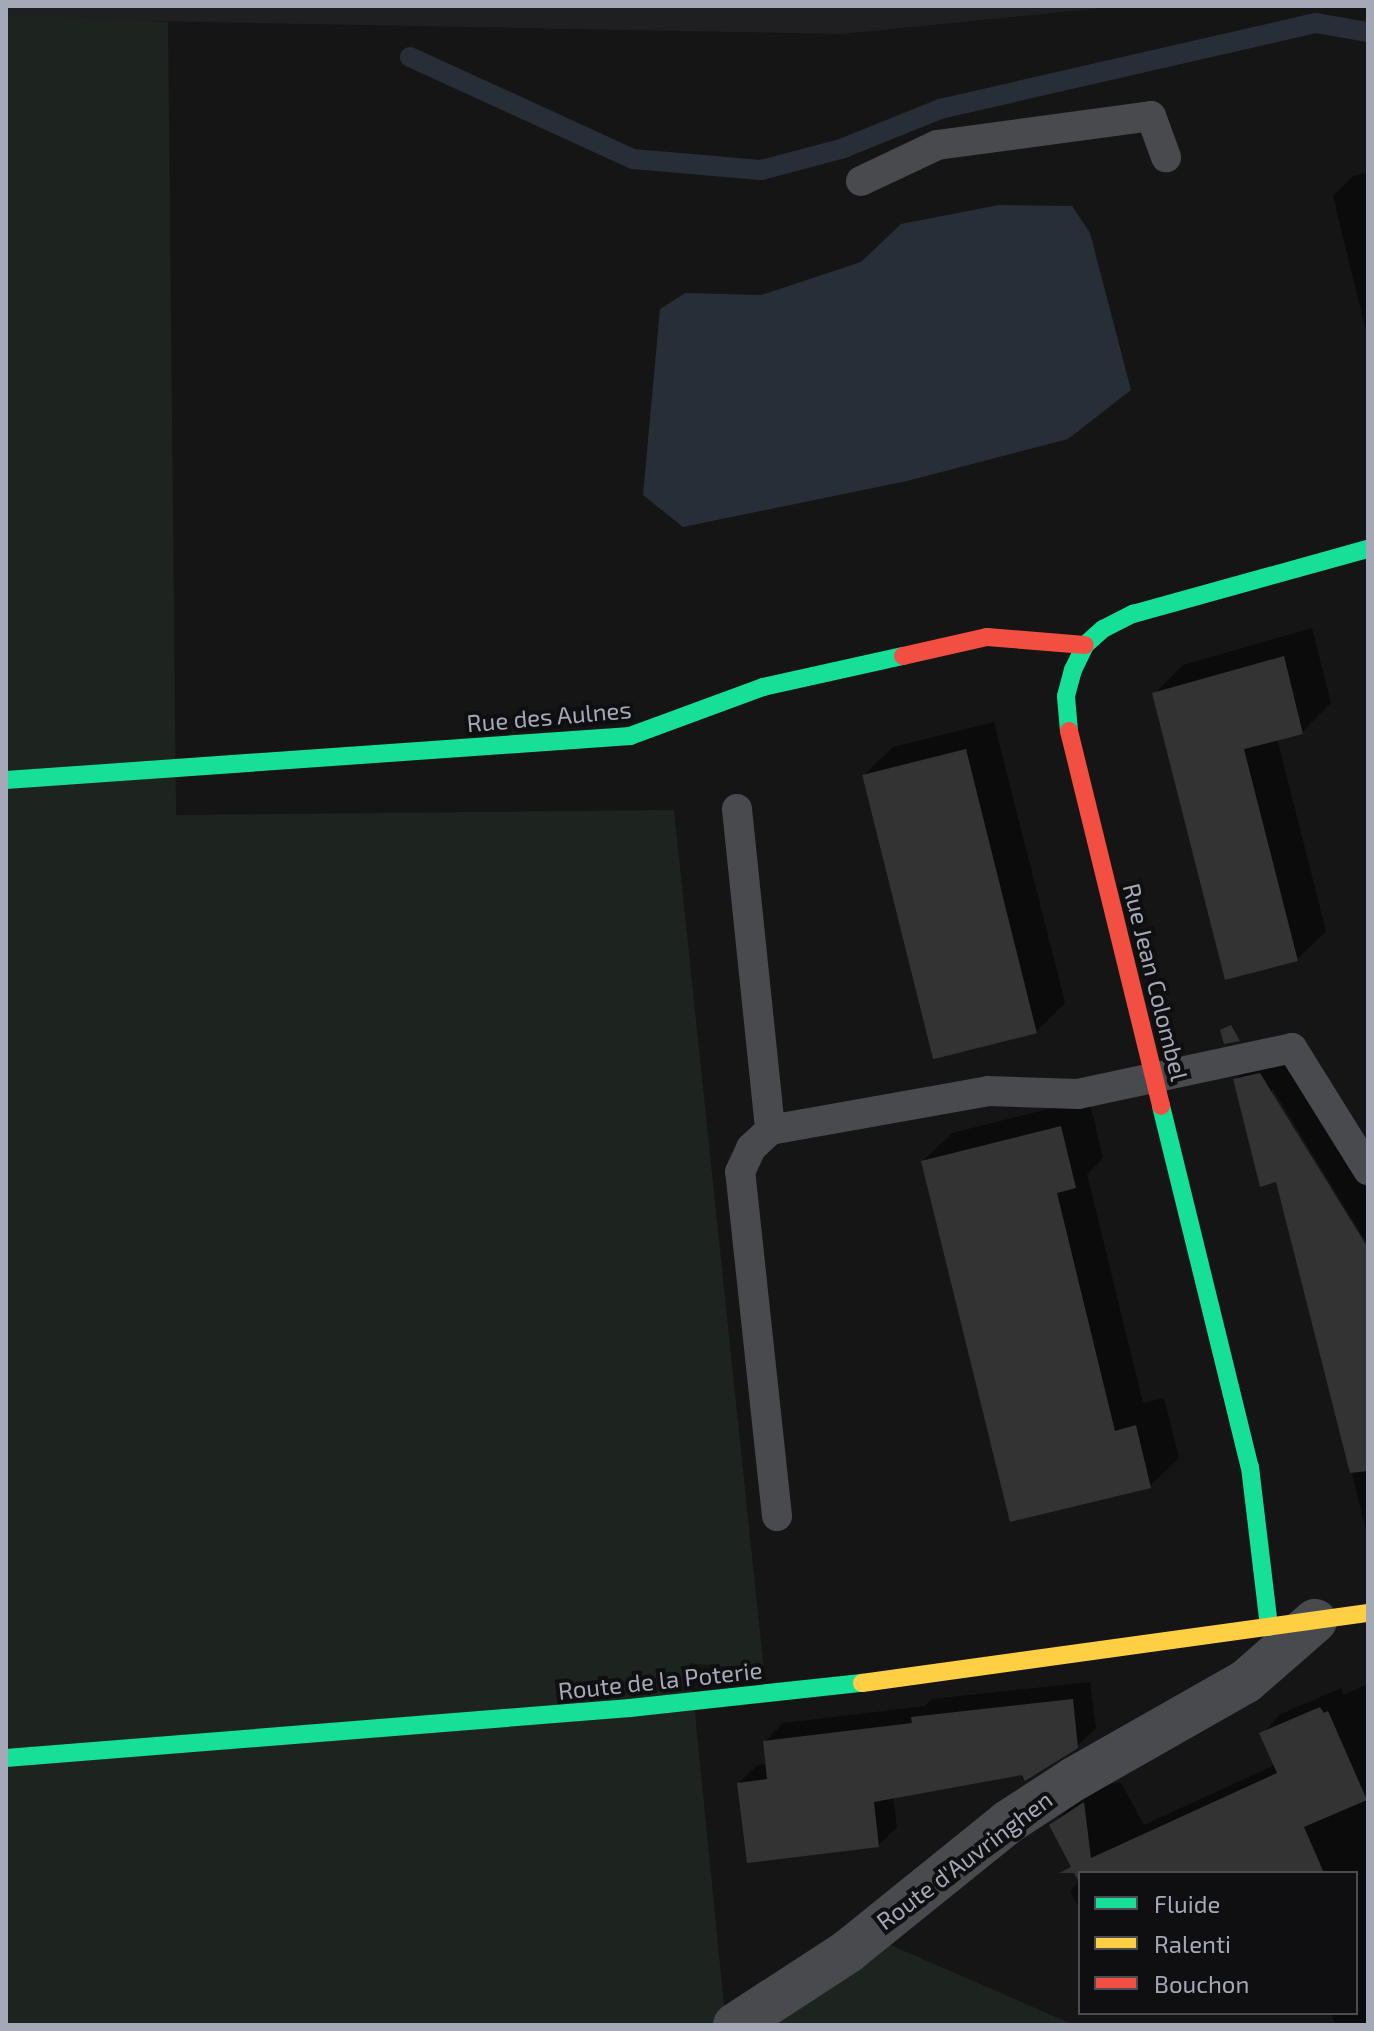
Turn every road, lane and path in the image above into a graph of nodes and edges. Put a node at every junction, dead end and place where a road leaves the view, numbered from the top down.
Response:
1 (1166, 157) dead end
2 (861, 181) dead end
3 (1368, 549) edge
4 (1085, 645) junction
5 (6, 780) edge
6 (737, 809) dead end
7 (1155, 1078) junction
8 (770, 1130) junction
9 (1368, 1170) edge
10 (777, 1516) dead end
11 (1368, 1613) edge
12 (1315, 1621) junction
13 (1269, 1627) junction
14 (6, 1758) edge
15 (735, 2025) edge

1 - 2 lane
3 - 4 street
4 - 5 street, Rue des Aulnes
4 - 7 street, Rue Jean Colombel
6 - 8 lane
7 - 8 lane
7 - 9 lane
7 - 13 street, Rue Jean Colombel
8 - 10 lane
11 - 12 street, Route de la Poterie
12 - 13 street, Route de la Poterie
12 - 15 street, Route d'Auvringhen
13 - 14 street, Route de la Poterie

